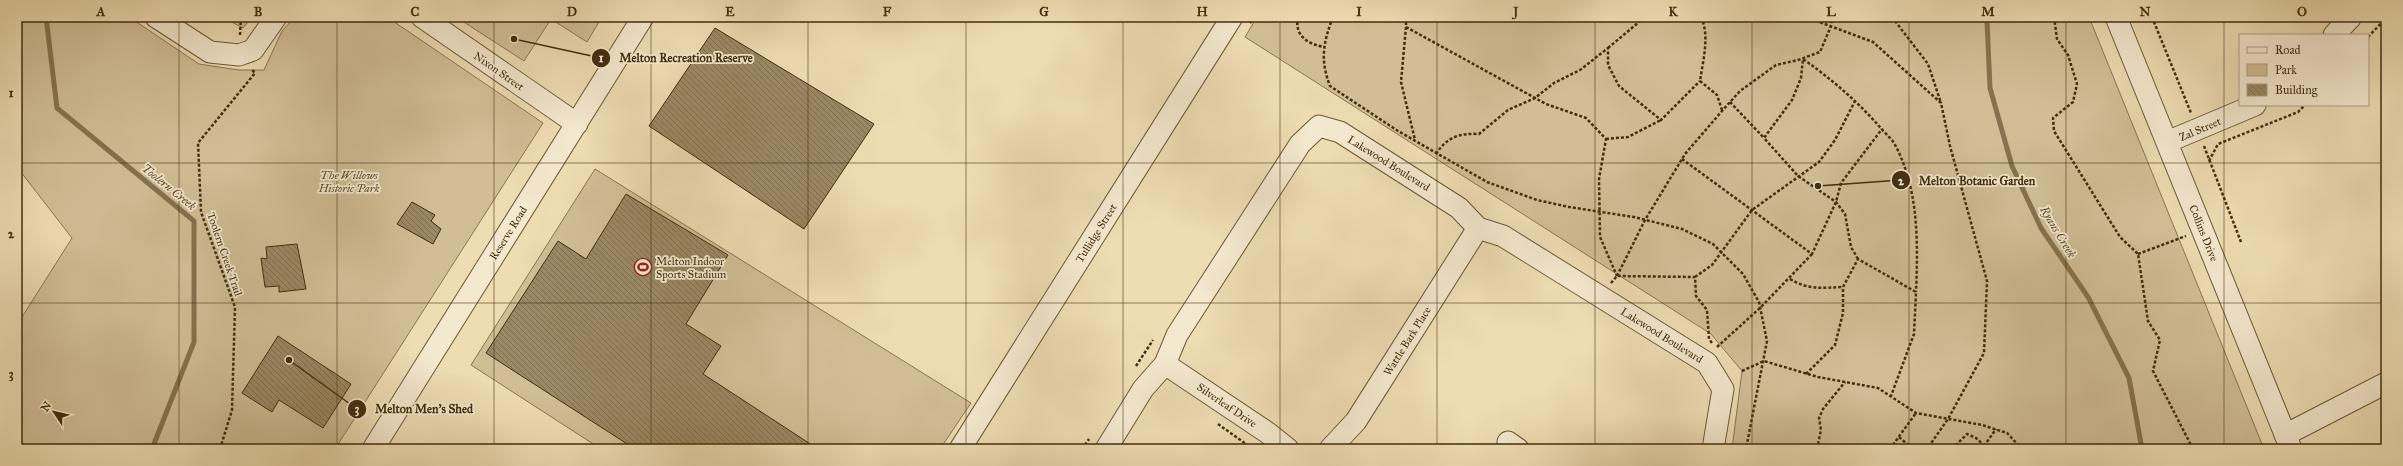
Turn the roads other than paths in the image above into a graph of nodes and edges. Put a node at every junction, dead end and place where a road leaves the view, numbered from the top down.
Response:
1 (156, 17) edge
2 (276, 17) edge
3 (422, 17) edge
4 (643, 17) edge
5 (1232, 17) edge
6 (2116, 17) edge
7 (2351, 17) edge
8 (2335, 34) edge
9 (2253, 106) edge
10 (577, 124) junction
11 (2167, 142) junction
12 (1478, 228) junction
13 (1165, 364) junction
14 (2386, 383) edge
15 (2288, 442) edge
16 (373, 449) edge
17 (960, 449) edge
18 (1106, 449) edge
19 (1288, 449) edge
20 (1330, 449) edge
21 (1714, 449) edge

1 - 2 street
3 - 10 street, Nixon Street
4 - 10 street, Reserve Road
5 - 17 street, Tullidge Street
6 - 11 street, Collins Drive
7 - 8 street
9 - 11 street, Zal Street
10 - 16 street, Reserve Road
11 - 15 street, Collins Drive
12 - 13 street, Lakewood Boulevard
12 - 20 street, Wattle Bark Place
12 - 21 street, Lakewood Boulevard
13 - 18 street, Lakewood Boulevard
13 - 19 street, Silverleaf Drive
14 - 15 street

